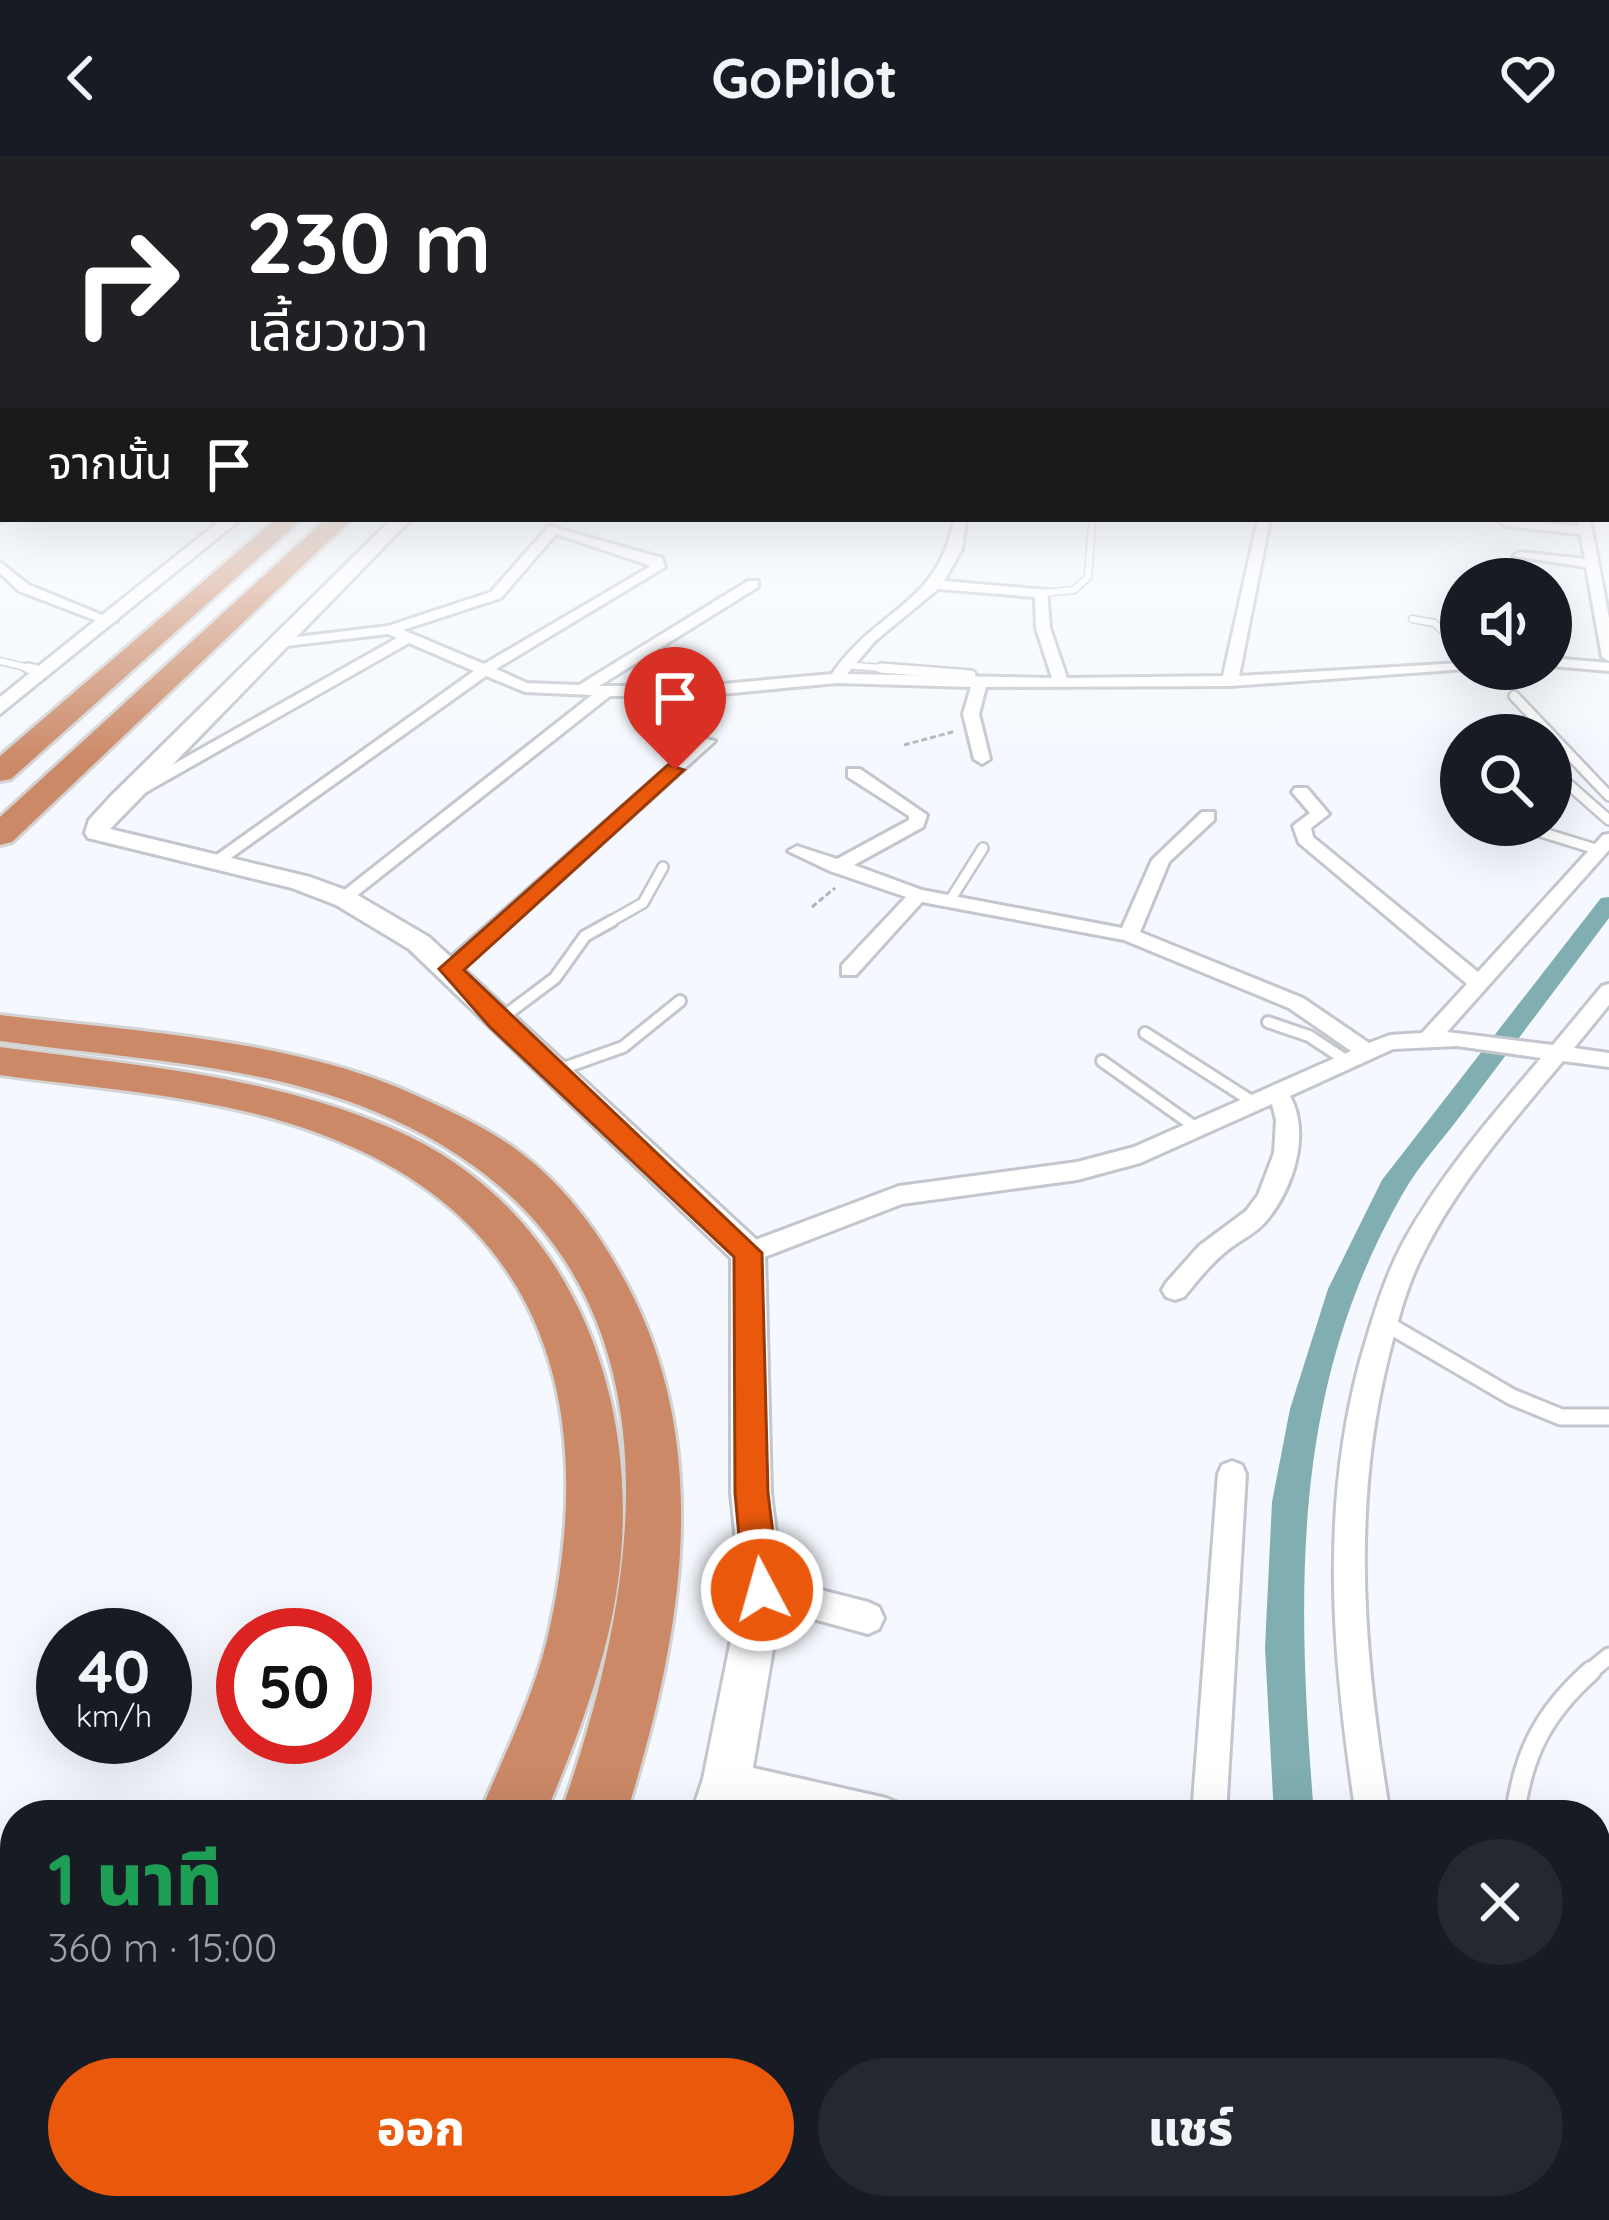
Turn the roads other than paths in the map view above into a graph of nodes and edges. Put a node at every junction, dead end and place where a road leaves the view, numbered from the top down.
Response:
1 (5, 570) edge
2 (171, 570) edge
3 (231, 570) edge
4 (285, 570) edge
5 (351, 570) edge
6 (518, 570) edge
7 (652, 570) edge
8 (944, 570) edge
9 (1089, 570) edge
10 (1253, 570) edge
11 (753, 584) dead end
12 (939, 585) junction
13 (1042, 593) junction
14 (1604, 598) edge
15 (1412, 619) dead end
16 (110, 621) junction
17 (1440, 628) edge
18 (163, 629) junction
19 (390, 629) junction
20 (1606, 631) edge
21 (410, 637) junction
22 (278, 643) junction
23 (1609, 657) edge
24 (0, 661) edge
25 (1572, 664) edge
26 (1609, 667) edge
27 (1440, 668) edge
28 (486, 669) junction
29 (840, 672) junction
30 (48, 673) junction
31 (976, 679) junction
32 (1230, 680) junction
33 (1061, 682) junction
34 (582, 690) junction
35 (606, 691) junction
36 (1514, 696) dead end
37 (0, 708) edge
38 (707, 741) dead end
39 (0, 751) edge
40 (982, 759) dead end
41 (0, 772) edge
42 (854, 773) dead end
43 (1572, 787) edge
44 (1300, 792) dead end
45 (1609, 796) edge
46 (119, 801) junction
47 (1208, 816) dead end
48 (1609, 820) edge
49 (0, 835) edge
50 (1572, 838) edge
51 (1604, 845) edge
52 (982, 848) dead end
53 (797, 851) dead end
54 (221, 860) junction
55 (663, 867) dead end
56 (845, 870) junction
57 (918, 895) junction
58 (345, 899) junction
59 (949, 902) junction
60 (1129, 935) junction
61 (450, 969) junction
62 (849, 970) dead end
63 (1479, 983) junction
64 (680, 1001) dead end
65 (1603, 1008) edge
66 (498, 1021) junction
67 (1268, 1022) dead end
68 (0, 1028) edge
69 (1145, 1033) dead end
70 (1430, 1038) junction
71 (1548, 1049) junction
72 (1354, 1054) junction
73 (1609, 1060) edge
74 (0, 1061) edge
75 (1102, 1061) dead end
76 (554, 1071) junction
77 (1265, 1096) junction
78 (394, 1124) junction
79 (1195, 1127) junction
80 (748, 1253) junction
81 (1174, 1290) dead end
82 (1384, 1323) junction
83 (1609, 1417) edge
84 (1232, 1474) dead end
85 (762, 1590) junction
86 (868, 1618) dead end
87 (1609, 1656) edge
88 (727, 1779) junction
89 (520, 1800) edge
90 (599, 1800) edge
91 (720, 1800) edge
92 (820, 1800) edge
93 (1211, 1800) edge
94 (1370, 1800) edge
95 (1516, 1800) edge

1 - 16 street
2 - 16 main road
3 - 18 highway
4 - 49 highway
5 - 22 main road
6 - 19 street
7 - 28 street
8 - 12 street
9 - 13 lane
10 - 32 street
11 - 34 street
12 - 13 street
12 - 29 street
13 - 33 street
14 - 20 street
15 - 17 lane
16 - 30 main road
18 - 39 highway
18 - 41 highway
19 - 21 street
19 - 22 street
20 - 23 street
21 - 28 street
21 - 46 street
22 - 46 main road
24 - 30 lane
25 - 26 street
27 - 32 street
28 - 34 street
28 - 54 street
29 - 31 street
29 - 35 street
30 - 37 main road
31 - 33 street
31 - 40 street
32 - 33 street
34 - 35 street
35 - 58 street
36 - 45 lane
38 - 61 street
42 - 56 street
43 - 48 lane
44 - 63 street
46 - 54 main road
47 - 60 street
50 - 51 lane
51 - 63 street
52 - 59 lane
53 - 56 street
54 - 58 main road
55 - 66 lane
56 - 57 street
57 - 59 street
57 - 62 street
58 - 61 main road
59 - 60 street
60 - 72 street
61 - 66 main road
63 - 70 street
64 - 76 lane
65 - 71 street
66 - 76 main road
67 - 72 lane
68 - 78 highway
69 - 77 lane
70 - 71 street
70 - 72 street
71 - 73 street
71 - 82 street
72 - 77 street
74 - 78 highway
75 - 79 lane
76 - 80 main road
77 - 79 street
77 - 81 street
78 - 89 highway
78 - 90 highway
79 - 80 street
80 - 85 main road
82 - 83 lane
82 - 94 street
84 - 93 street
85 - 86 street
85 - 88 main road
87 - 95 lane
88 - 91 main road
88 - 92 street

